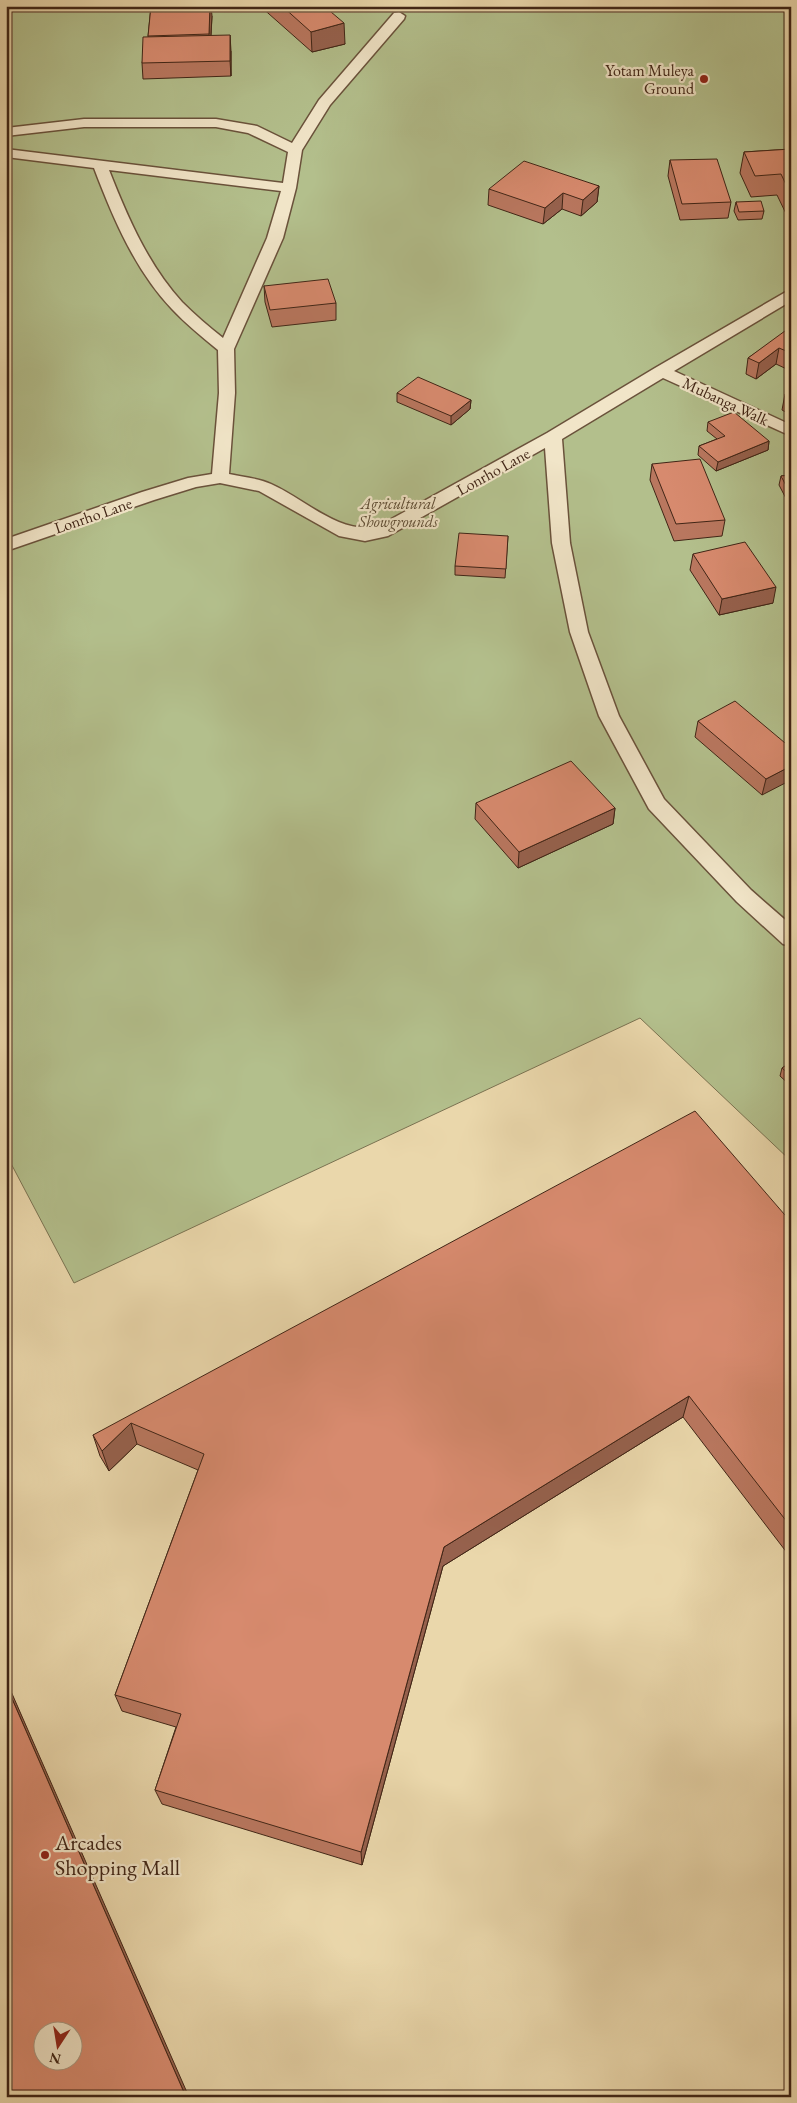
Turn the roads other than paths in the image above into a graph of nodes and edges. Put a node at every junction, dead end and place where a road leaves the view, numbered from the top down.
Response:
1 (399, 16) dead end
2 (6, 132) edge
3 (295, 150) junction
4 (6, 153) edge
5 (100, 165) junction
6 (289, 188) junction
7 (791, 294) edge
8 (226, 349) junction
9 (661, 371) junction
10 (791, 431) edge
11 (553, 437) junction
12 (220, 478) junction
13 (6, 545) edge
14 (791, 938) edge

1 - 3 lane
2 - 3 lane
3 - 6 lane
4 - 5 lane
5 - 6 lane
5 - 8 lane
6 - 8 lane
7 - 9 lane, Lonrho Lane
8 - 12 lane
9 - 10 lane, Mubanga Walk
9 - 11 lane, Lonrho Lane
11 - 12 lane, Lonrho Lane
11 - 14 lane
12 - 13 lane, Lonrho Lane

